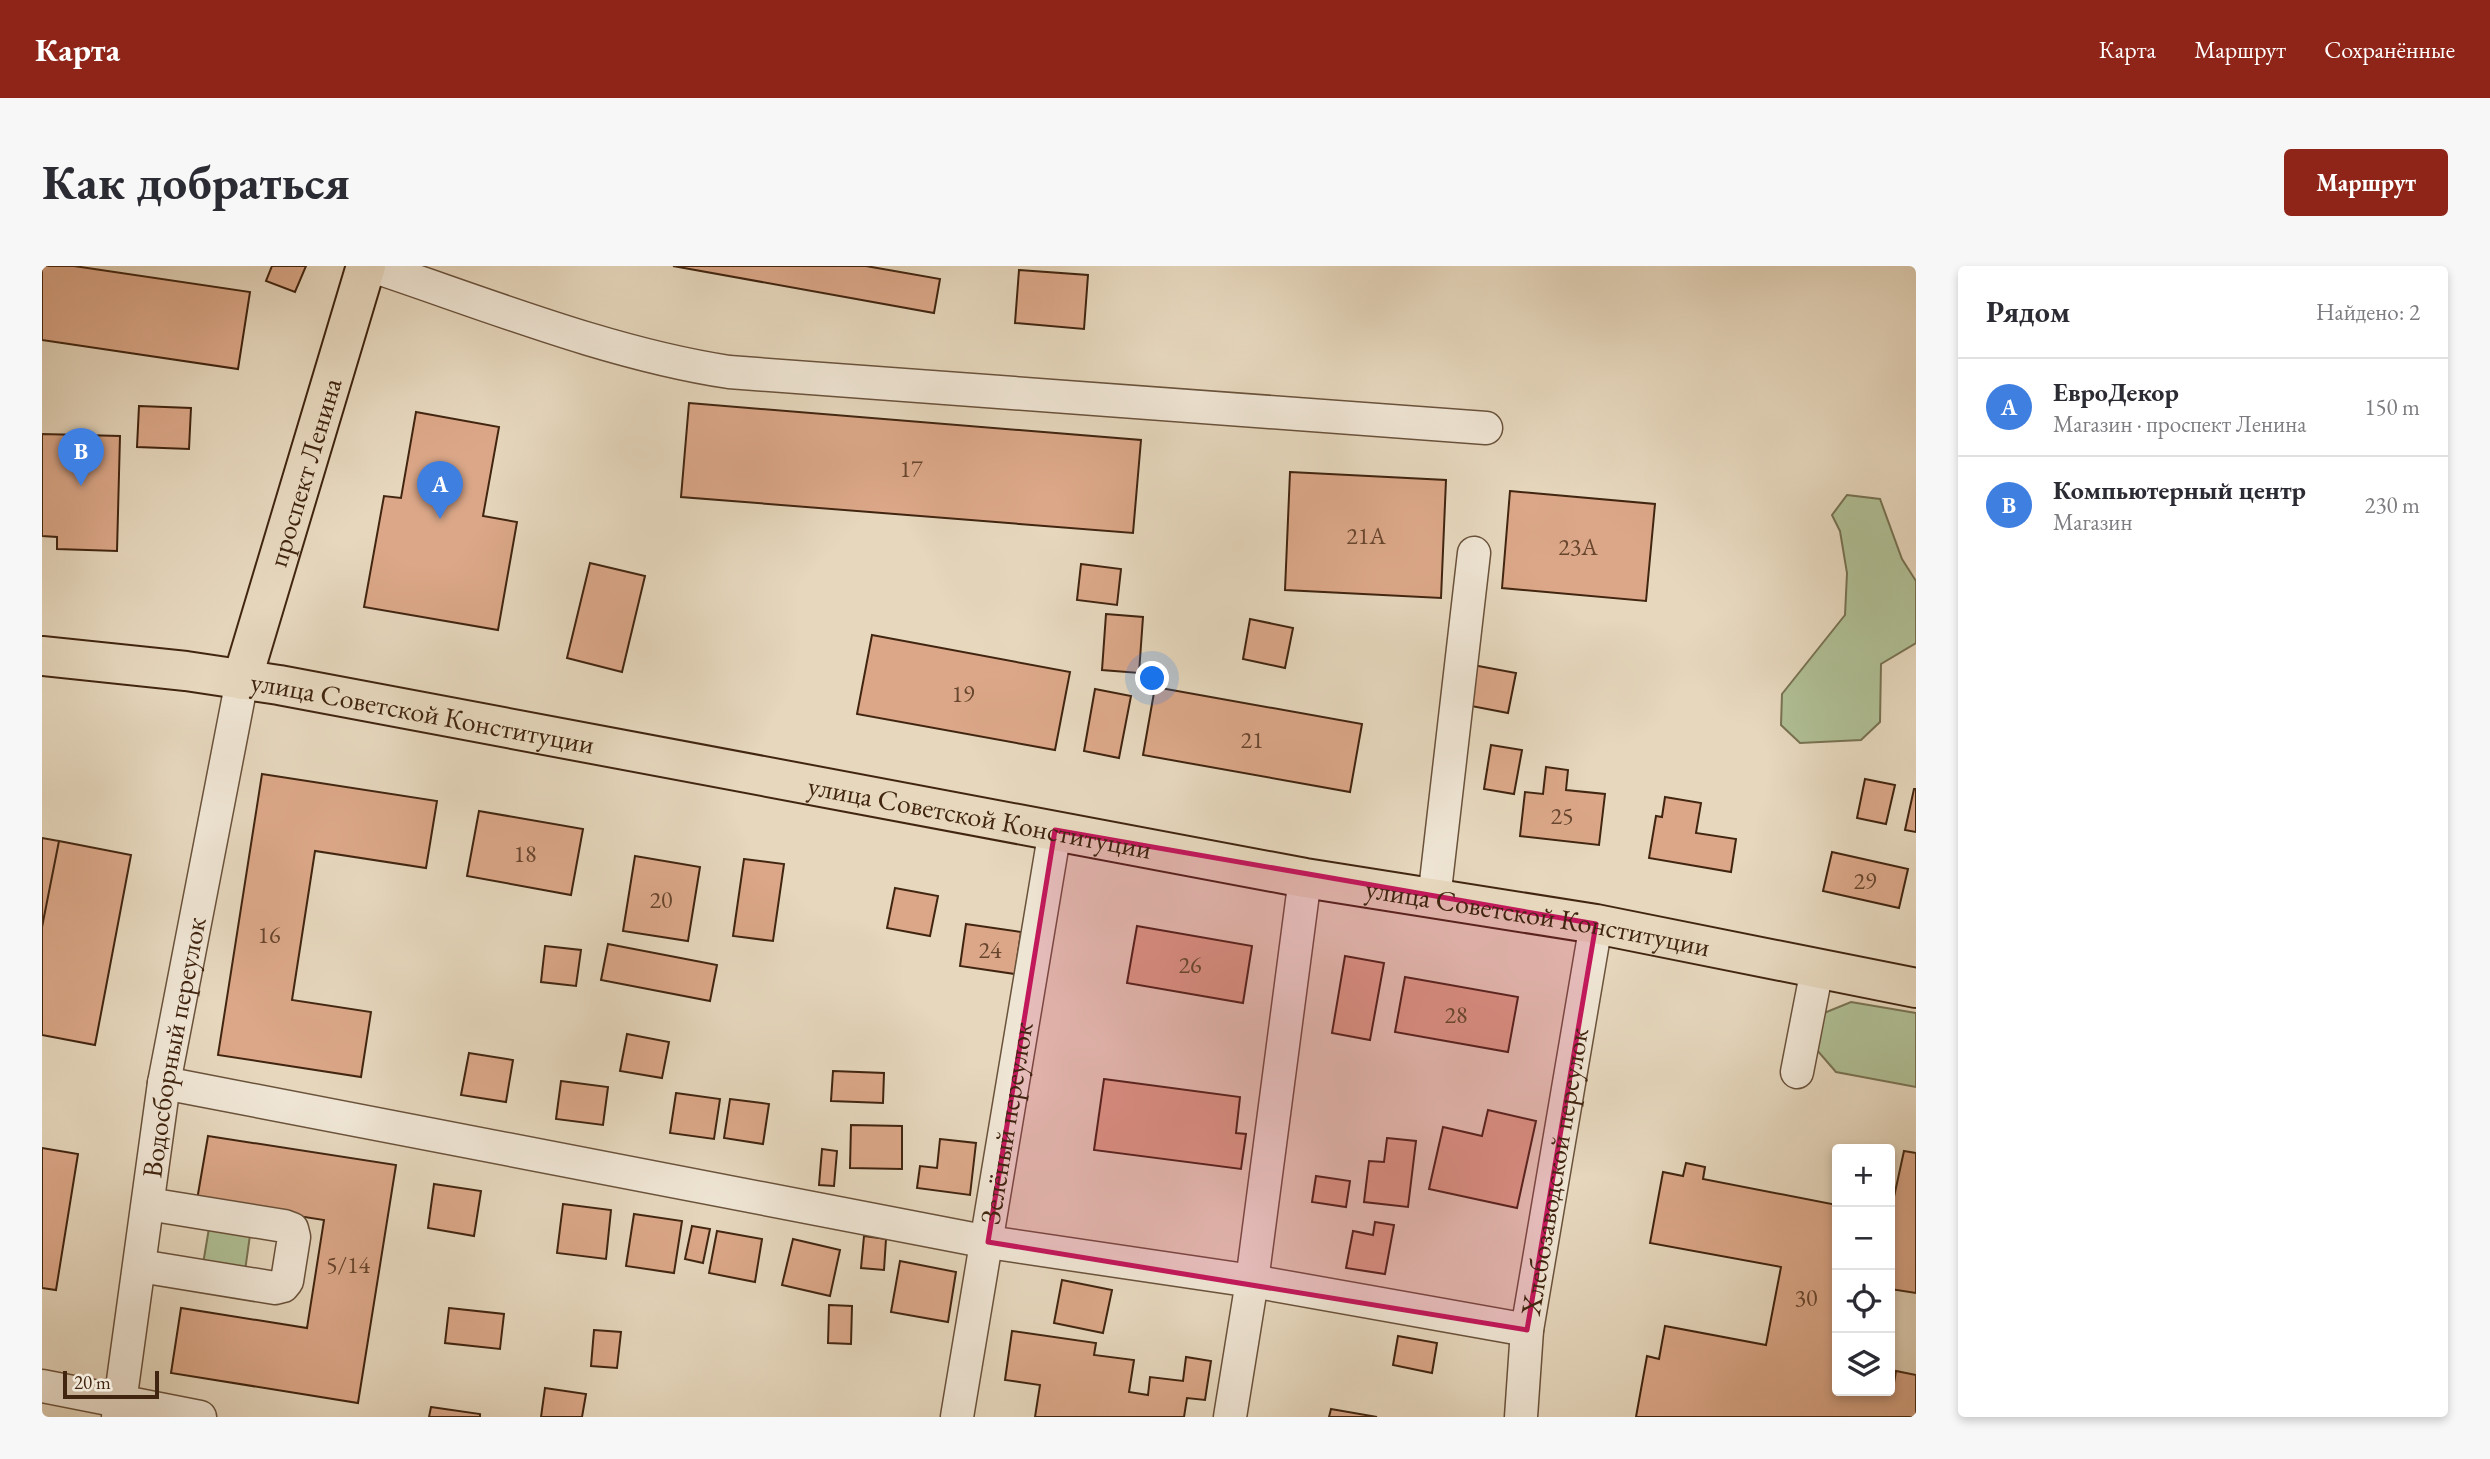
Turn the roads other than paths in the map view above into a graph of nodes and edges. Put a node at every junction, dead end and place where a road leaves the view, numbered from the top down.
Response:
1 (366, 266) edge
2 (372, 266) edge
3 (1486, 428) dead end
4 (1474, 553) dead end
5 (42, 656) edge
6 (242, 680) junction
7 (1055, 830) junction
8 (1305, 878) junction
9 (1433, 899) junction
10 (1596, 924) junction
11 (1816, 969) junction
12 (1916, 988) edge
13 (1797, 1072) dead end
14 (164, 1083) junction
15 (148, 1204) junction
16 (988, 1242) junction
17 (139, 1266) junction
18 (1252, 1281) junction
19 (1527, 1330) junction
20 (42, 1386) edge
21 (120, 1409) edge
22 (200, 1417) edge
23 (957, 1417) edge
24 (1230, 1417) edge
25 (1521, 1417) edge

1 - 6 main road, проспект Ленина
2 - 3 street
4 - 9 street
5 - 6 main road, улица Советской Конституции
6 - 7 main road, улица Советской Конституции
6 - 14 street, Водосборный переулок
7 - 8 main road, улица Советской Конституции
7 - 16 street, Зелёный переулок
8 - 9 main road, улица Советской Конституции
8 - 18 street
9 - 10 main road, улица Советской Конституции
10 - 11 main road, улица Советской Конституции
10 - 19 street, Хлебозаводской переулок
11 - 12 main road, улица Советской Конституции
11 - 13 street
14 - 15 street, Водосборный переулок
14 - 16 street
15 - 17 street, Водосборный переулок
15 - 17 street
16 - 18 street
16 - 23 street, Зелёный переулок
17 - 21 street, Водосборный переулок
18 - 19 street
18 - 24 street
19 - 25 street, Хлебозаводской переулок
20 - 21 street
21 - 22 street

